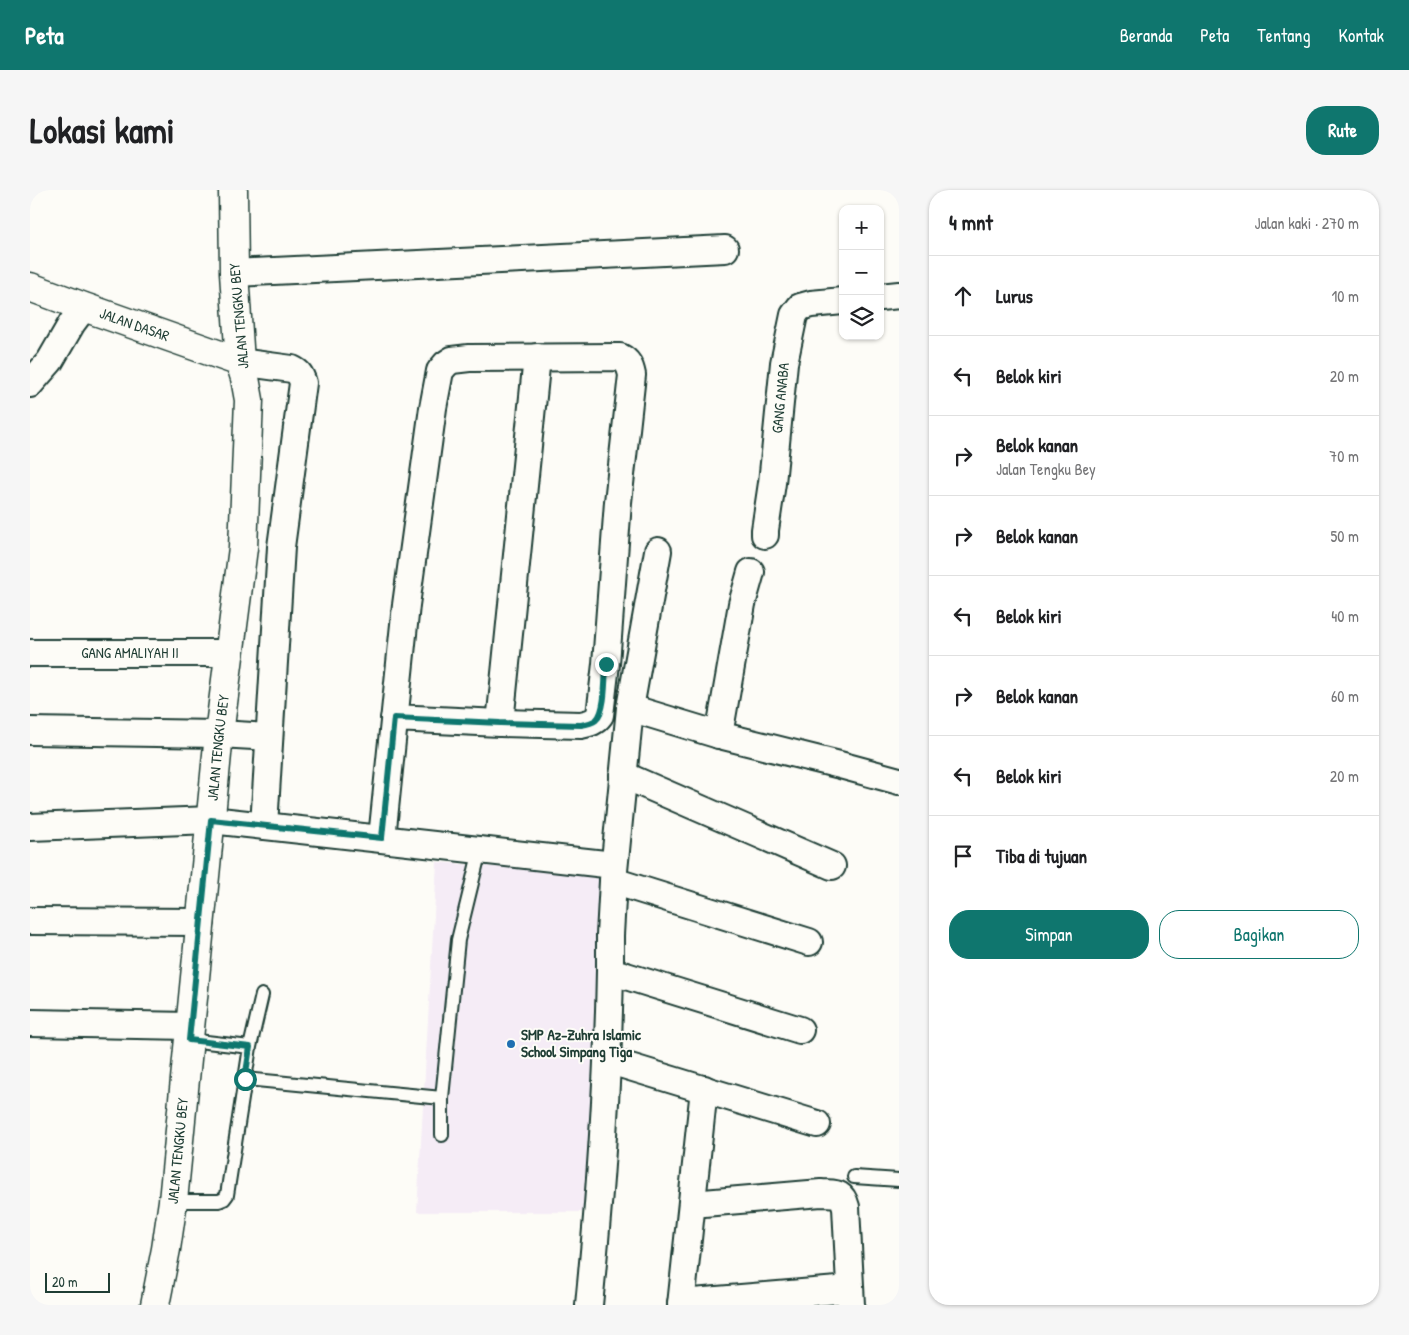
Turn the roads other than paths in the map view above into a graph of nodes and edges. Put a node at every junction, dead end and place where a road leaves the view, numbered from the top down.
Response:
1 (233, 190) edge
2 (725, 248) dead end
3 (234, 273) junction
4 (30, 287) edge
5 (899, 295) edge
6 (884, 297) edge
7 (839, 301) edge
8 (84, 307) junction
9 (537, 357) junction
10 (240, 362) junction
11 (30, 384) edge
12 (765, 536) dead end
13 (658, 552) dead end
14 (751, 572) dead end
15 (30, 653) edge
16 (230, 653) junction
17 (630, 708) junction
18 (394, 718) junction
19 (500, 723) junction
20 (30, 731) edge
21 (219, 734) junction
22 (719, 735) junction
23 (269, 737) junction
24 (623, 775) junction
25 (899, 782) edge
26 (211, 820) junction
27 (264, 826) junction
28 (30, 827) edge
29 (382, 838) junction
30 (480, 850) junction
31 (832, 866) dead end
32 (614, 873) junction
33 (30, 921) edge
34 (201, 922) junction
35 (808, 942) dead end
36 (610, 971) junction
37 (262, 995) dead end
38 (30, 1023) edge
39 (800, 1030) dead end
40 (190, 1033) junction
41 (250, 1047) junction
42 (607, 1060) junction
43 (245, 1079) junction
44 (704, 1089) junction
45 (442, 1098) junction
46 (816, 1124) dead end
47 (442, 1134) dead end
48 (854, 1177) dead end
49 (899, 1180) edge
50 (173, 1201) junction
51 (692, 1204) junction
52 (851, 1297) edge
53 (681, 1304) edge
54 (155, 1305) edge
55 (589, 1305) edge

1 - 3 main road, JALAN TENGKU BEY
2 - 3 street
3 - 10 main road, JALAN TENGKU BEY
4 - 8 main road, JALAN DASAR
5 - 6 street
7 - 12 street, GANG ANABA
8 - 10 main road, JALAN DASAR
8 - 11 street
9 - 18 street
9 - 19 street
9 - 19 street
10 - 16 main road, JALAN TENGKU BEY
10 - 23 street
13 - 17 street
14 - 22 street
15 - 16 street, GANG AMALIYAH II
16 - 21 main road, JALAN TENGKU BEY
17 - 22 street
17 - 24 street
18 - 19 street
18 - 29 street
20 - 21 street
21 - 23 street
21 - 26 main road, JALAN TENGKU BEY
22 - 25 street
23 - 27 street
24 - 31 street
24 - 32 street
26 - 27 street
26 - 28 street
26 - 34 main road, JALAN TENGKU BEY
27 - 29 street
29 - 30 street
30 - 32 street
30 - 45 lane
32 - 35 street
32 - 36 street
33 - 34 street
34 - 40 main road, JALAN TENGKU BEY
36 - 39 street
36 - 42 street
37 - 41 lane
38 - 40 street
40 - 41 lane
40 - 50 main road, JALAN TENGKU BEY
41 - 43 lane
42 - 44 street
42 - 55 street
43 - 45 lane
43 - 50 lane
44 - 46 street
44 - 51 street
45 - 47 lane
48 - 49 lane
50 - 54 main road, JALAN TENGKU BEY
51 - 52 street
51 - 53 street
52 - 53 street

